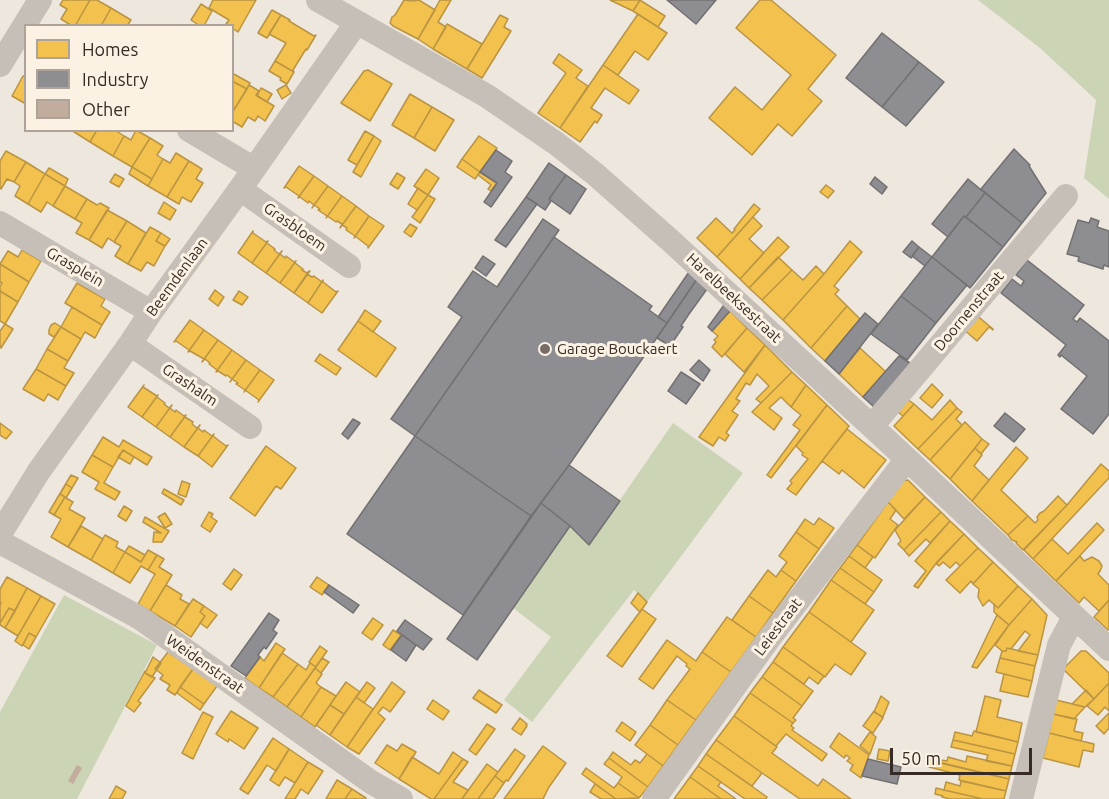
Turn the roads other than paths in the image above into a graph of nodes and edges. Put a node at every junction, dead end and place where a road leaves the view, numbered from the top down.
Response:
1 (40, 0) edge
2 (318, 0) edge
3 (357, 22) junction
4 (28, 24) edge
5 (23, 33) edge
6 (0, 65) edge
7 (192, 132) edge
8 (254, 168) junction
9 (240, 189) junction
10 (1066, 196) dead end
11 (0, 223) edge
12 (349, 266) dead end
13 (151, 312) junction
14 (130, 344) junction
15 (872, 426) junction
16 (250, 427) dead end
17 (907, 459) junction
18 (0, 534) edge
19 (0, 542) edge
20 (1074, 617) junction
21 (1109, 650) edge
22 (401, 799) edge
23 (654, 799) edge
24 (1022, 799) edge

1 - 4 street
2 - 3 street, Harelbeeksestraat
3 - 8 street, Beemdenlaan
3 - 15 street, Harelbeeksestraat
5 - 6 street
7 - 8 street
8 - 9 street, Beemdenlaan
9 - 12 street, Grasbloem
9 - 13 street, Beemdenlaan
10 - 15 street, Doornenstraat
11 - 13 street, Grasplein
13 - 14 street, Beemdenlaan
14 - 16 street, Grashalm
14 - 18 street, Beemdenlaan
15 - 17 street, Harelbeeksestraat
17 - 20 street, Harelbeeksestraat
17 - 23 street, Leiestraat
19 - 22 street, Weidenstraat
20 - 21 street, Harelbeeksestraat
20 - 24 street

